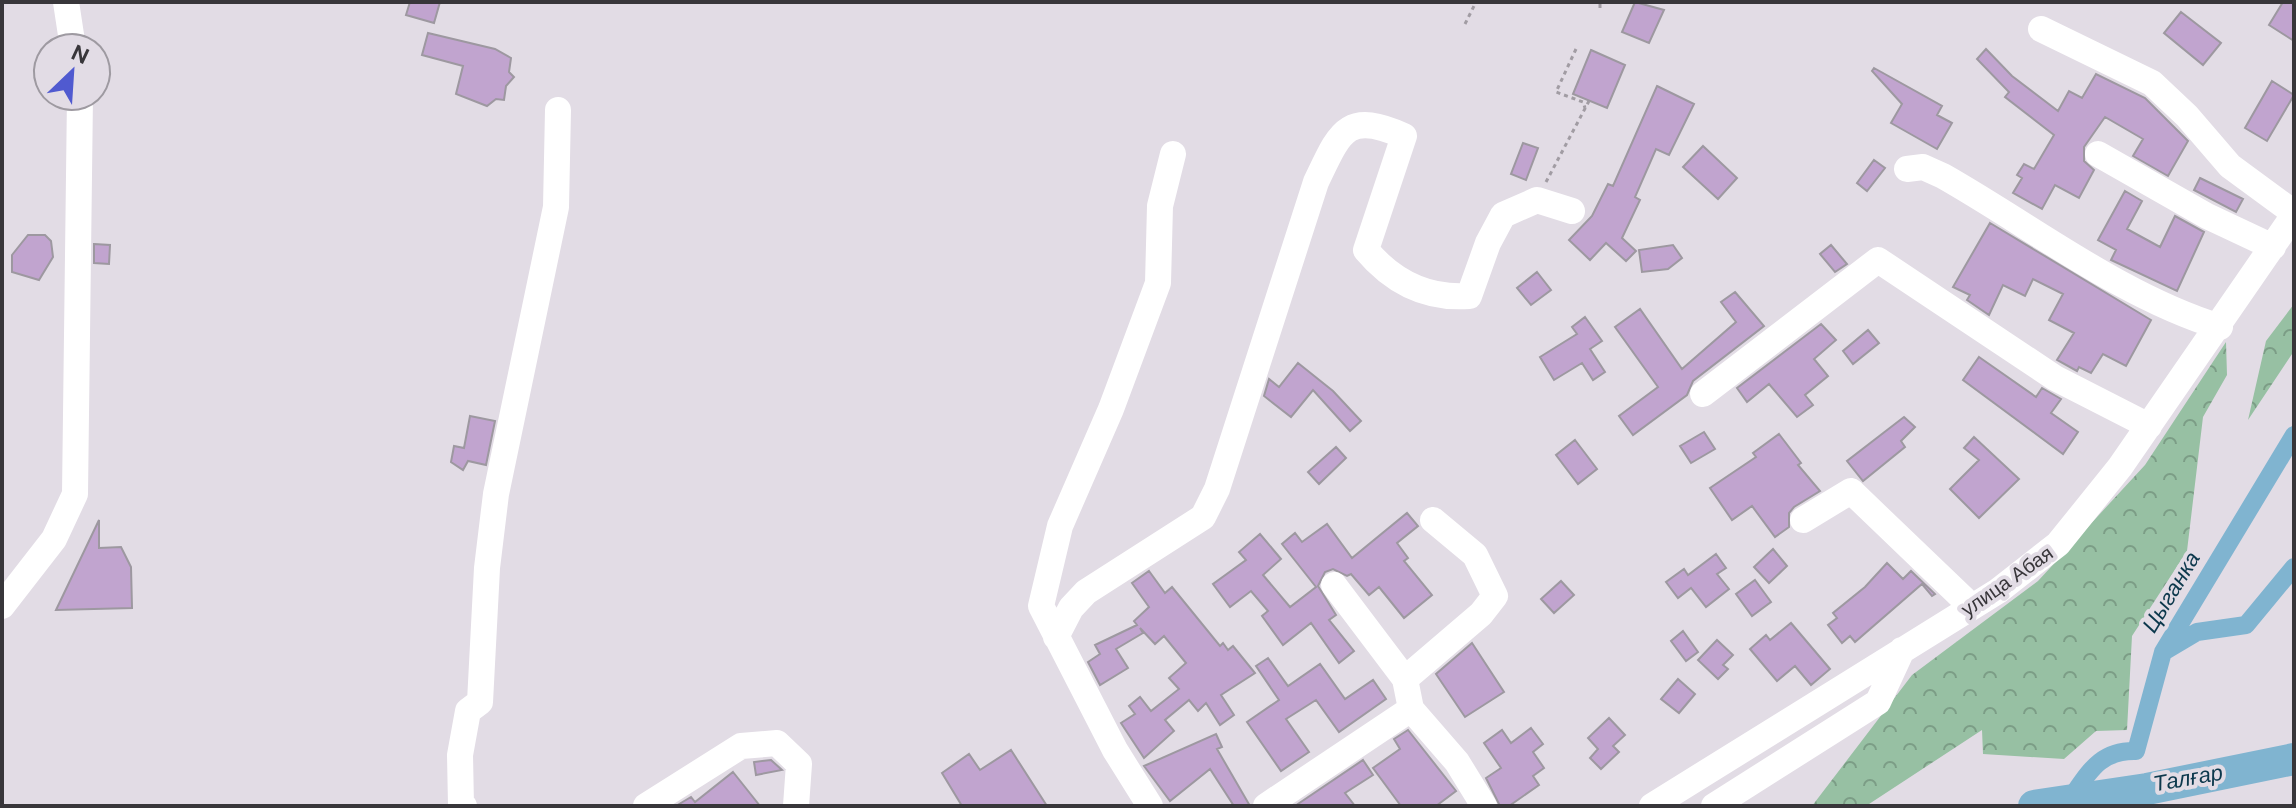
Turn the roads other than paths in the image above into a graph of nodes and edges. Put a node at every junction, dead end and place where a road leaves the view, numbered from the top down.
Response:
1 (66, 2) edge
2 (2041, 29) dead end
3 (71, 32) edge
4 (558, 110) dead end
5 (80, 112) edge
6 (1173, 154) dead end
7 (2098, 154) dead end
8 (1907, 169) dead end
9 (1572, 211) dead end
10 (2294, 214) edge
11 (2273, 247) junction
12 (2220, 327) junction
13 (1703, 394) dead end
14 (2149, 426) junction
15 (1433, 520) dead end
16 (1803, 520) dead end
17 (1334, 585) dead end
18 (2, 606) edge
19 (1972, 607) junction
20 (1056, 637) junction
21 (1902, 650) junction
22 (1405, 679) junction
23 (1411, 709) junction
24 (464, 806) edge
25 (646, 806) edge
26 (796, 806) edge
27 (1150, 806) edge
28 (1266, 806) edge
29 (1484, 806) edge
30 (1652, 806) edge
31 (1714, 806) edge

1 - 3 street
2 - 10 street
4 - 24 street
5 - 18 street
6 - 20 street
7 - 11 street
8 - 12 street
9 - 20 street
10 - 11 street, улица Абая
11 - 12 street, улица Абая
12 - 14 street, улица Абая
13 - 14 street
14 - 19 street, улица Абая
15 - 22 street
16 - 19 street
17 - 22 street
19 - 21 street, улица Абая
20 - 27 street
21 - 30 street, улица Абая
21 - 31 street
22 - 23 street
23 - 28 street
23 - 29 street
25 - 26 street

